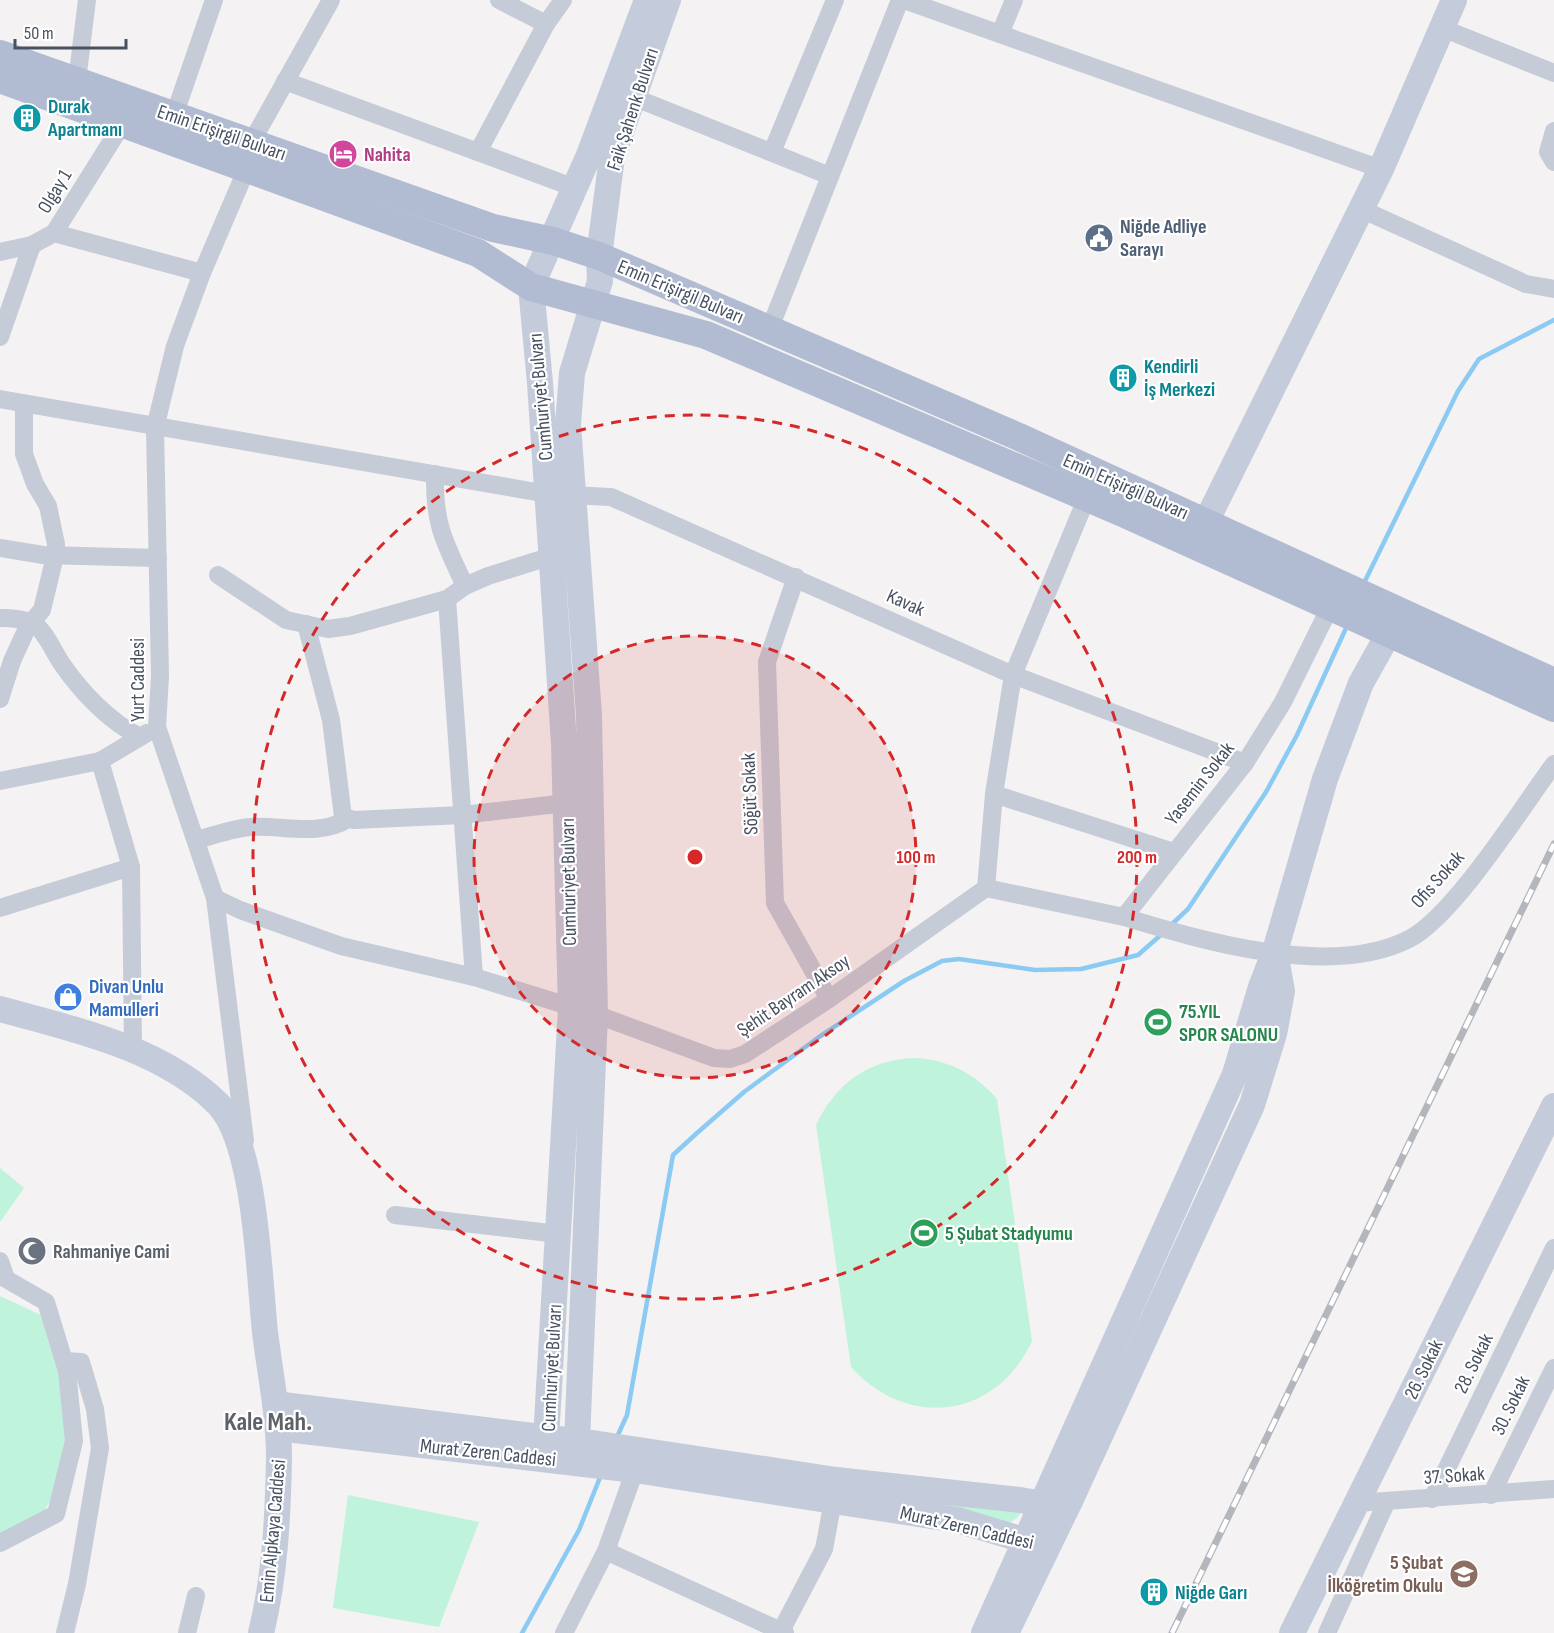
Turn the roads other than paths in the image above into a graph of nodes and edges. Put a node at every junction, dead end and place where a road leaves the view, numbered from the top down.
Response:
1 (87, 0) edge
2 (214, 0) edge
3 (331, 0) edge
4 (499, 0) edge
5 (563, 0) edge
6 (647, 0) edge
7 (668, 0) edge
8 (835, 0) edge
9 (902, 0) edge
10 (1014, 0) edge
11 (1454, 0) edge
12 (546, 24) junction
13 (1442, 28) junction
14 (1000, 34) junction
15 (0, 54) edge
16 (1554, 73) edge
17 (0, 79) edge
18 (77, 81) junction
19 (285, 81) junction
20 (633, 97) junction
21 (174, 116) junction
22 (123, 123) junction
23 (1554, 131) edge
24 (478, 152) junction
25 (772, 152) junction
26 (249, 155) junction
27 (1554, 162) edge
28 (1381, 169) junction
29 (830, 176) junction
30 (575, 188) junction
31 (1361, 209) junction
32 (54, 234) junction
33 (553, 241) junction
34 (32, 245) junction
35 (0, 252) edge
36 (599, 256) junction
37 (202, 273) junction
38 (531, 287) junction
39 (1554, 289) edge
40 (592, 304) junction
41 (770, 328) junction
42 (0, 337) edge
43 (0, 399) edge
44 (24, 404) junction
45 (155, 428) junction
46 (435, 474) junction
47 (548, 494) junction
48 (574, 495) junction
49 (1087, 497) junction
50 (1206, 522) junction
51 (0, 548) edge
52 (55, 556) junction
53 (552, 556) junction
54 (158, 558) junction
55 (218, 575) dead end
56 (796, 577) junction
57 (465, 586) junction
58 (1335, 596) junction
59 (447, 599) junction
60 (0, 618) edge
61 (32, 622) junction
62 (306, 624) junction
63 (1389, 633) junction
64 (1013, 675) junction
65 (1554, 682) edge
66 (0, 699) edge
67 (1554, 708) edge
68 (157, 727) junction
69 (140, 737) junction
70 (100, 761) junction
71 (1245, 763) junction
72 (1554, 764) edge
73 (0, 781) edge
74 (994, 794) junction
75 (566, 803) junction
76 (462, 815) junction
77 (348, 819) junction
78 (196, 840) junction
79 (1174, 852) junction
80 (131, 867) junction
81 (986, 888) junction
82 (215, 898) junction
83 (0, 908) edge
84 (1124, 917) junction
85 (1275, 951) junction
86 (474, 976) junction
87 (829, 999) junction
88 (0, 1010) edge
89 (583, 1012) junction
90 (133, 1050) junction
91 (1554, 1106) edge
92 (251, 1200) junction
93 (395, 1215) dead end
94 (558, 1234) junction
95 (1554, 1248) edge
96 (0, 1261) edge
97 (64, 1361) junction
98 (1554, 1368) edge
99 (277, 1416) junction
100 (551, 1449) junction
101 (589, 1450) junction
102 (628, 1462) junction
103 (835, 1490) junction
104 (1554, 1490) edge
105 (1491, 1495) junction
106 (1432, 1499) junction
107 (1357, 1503) junction
108 (1386, 1503) junction
109 (1044, 1504) junction
110 (1055, 1531) junction
111 (1027, 1542) junction
112 (0, 1543) edge
113 (606, 1551) junction
114 (196, 1596) dead end
115 (782, 1632) edge
116 (65, 1633) edge
117 (187, 1633) edge
118 (261, 1633) edge
119 (564, 1633) edge
120 (984, 1633) edge
121 (1006, 1633) edge
122 (1292, 1633) edge
123 (1327, 1633) edge

1 - 18 street
2 - 21 street
3 - 19 street, Yurt Caddesi
4 - 12 street
5 - 12 street
6 - 30 main road, Faik Şahenk Bulvarı
7 - 20 main road, Faik Şahenk Bulvarı
8 - 25 street
9 - 14 street
9 - 29 street
10 - 14 street
11 - 13 main road
12 - 24 street
13 - 16 street
13 - 28 main road
14 - 28 street
15 - 18 main road, Emin Erişirgil Bulvarı
17 - 22 main road, Emin Erişirgil Bulvarı
18 - 21 main road, Emin Erişirgil Bulvarı
19 - 24 street
19 - 26 street, Yurt Caddesi
20 - 25 street
20 - 36 main road, Faik Şahenk Bulvarı
21 - 26 main road, Emin Erişirgil Bulvarı
22 - 26 main road, Emin Erişirgil Bulvarı
22 - 32 street, Olgay 1
23 - 27 street
24 - 30 street
25 - 29 street
26 - 33 main road, Emin Erişirgil Bulvarı
26 - 37 street, Yurt Caddesi
26 - 38 main road, Emin Erişirgil Bulvarı
28 - 31 main road
29 - 41 street
30 - 33 main road, Faik Şahenk Bulvarı
31 - 39 street
31 - 50 main road
32 - 34 street, Olgay 1
32 - 37 street
33 - 36 main road, Emin Erişirgil Bulvarı
33 - 38 main road, Faik Şahenk Bulvarı
34 - 35 street, Olgay 1
34 - 42 street
36 - 40 main road, Faik Şahenk Bulvarı
36 - 41 main road, Emin Erişirgil Bulvarı
37 - 45 street, Yurt Caddesi
38 - 40 main road, Emin Erişirgil Bulvarı
38 - 47 main road, Cumhuriyet Bulvarı
40 - 48 main road, Cumhuriyet Bulvarı
40 - 49 main road, Emin Erişirgil Bulvarı
41 - 50 main road, Emin Erişirgil Bulvarı
43 - 44 street, Kavak
44 - 45 street, Kavak
44 - 52 street
45 - 46 street, Kavak
45 - 54 street, Yurt Caddesi
46 - 47 street, Kavak
46 - 57 street
47 - 48 street, Kavak
47 - 53 main road, Cumhuriyet Bulvarı
48 - 56 street, Kavak
48 - 89 main road, Cumhuriyet Bulvarı
49 - 58 main road, Emin Erişirgil Bulvarı
49 - 64 street
50 - 58 main road, Emin Erişirgil Bulvarı
51 - 52 street
52 - 54 street
52 - 61 street
53 - 57 street
53 - 75 main road, Cumhuriyet Bulvarı
54 - 68 street, Yurt Caddesi
55 - 62 street
56 - 64 street, Kavak
56 - 87 street, Söğüt Sokak
57 - 59 street
58 - 63 main road
58 - 65 main road
58 - 71 street, Yasemin Sokak
59 - 62 street
59 - 76 street
60 - 61 street
61 - 66 street
61 - 69 street
62 - 77 street
63 - 67 main road
63 - 85 main road
64 - 71 street, Kavak
64 - 74 street
68 - 69 street
68 - 78 street, Yurt Caddesi
69 - 70 street
70 - 73 street
70 - 80 street
71 - 79 street, Yasemin Sokak
72 - 85 street, Ofis Sokak
74 - 79 street
74 - 81 street
75 - 76 street
75 - 89 main road, Cumhuriyet Bulvarı
76 - 77 street
76 - 86 street
77 - 78 street
78 - 82 street, Yurt Caddesi
79 - 84 street, Yasemin Sokak
80 - 83 street
80 - 90 street
81 - 84 street
81 - 87 street, Şehit Bayram Aksoy
82 - 86 street
82 - 92 street, Yurt Caddesi
84 - 85 street, Ofis Sokak
85 - 109 main road
85 - 110 main road
86 - 89 street
87 - 89 street, Şehit Bayram Aksoy
88 - 90 main road
89 - 94 main road, Cumhuriyet Bulvarı
89 - 101 main road, Cumhuriyet Bulvarı
90 - 92 main road
91 - 107 main road, 26. Sokak
92 - 99 main road
93 - 94 street
94 - 100 main road, Cumhuriyet Bulvarı
95 - 106 street, 28. Sokak
96 - 97 street
97 - 112 street
97 - 116 street
98 - 105 street, 30. Sokak
99 - 100 main road, Murat Zeren Caddesi
99 - 118 main road, Emin Alpkaya Caddesi
100 - 101 main road, Murat Zeren Caddesi
101 - 102 main road, Murat Zeren Caddesi
102 - 103 main road, Murat Zeren Caddesi
102 - 113 street
103 - 109 main road, Murat Zeren Caddesi
103 - 111 main road, Murat Zeren Caddesi
103 - 115 street
104 - 105 street, 37. Sokak
105 - 106 street, 37. Sokak
106 - 108 street, 37. Sokak
107 - 108 street, 37. Sokak
107 - 122 main road, 26. Sokak
108 - 123 street
109 - 110 main road, Murat Zeren Caddesi
109 - 111 main road
110 - 111 main road, Murat Zeren Caddesi
110 - 121 main road
111 - 120 main road
113 - 115 street
113 - 119 street
114 - 117 street

